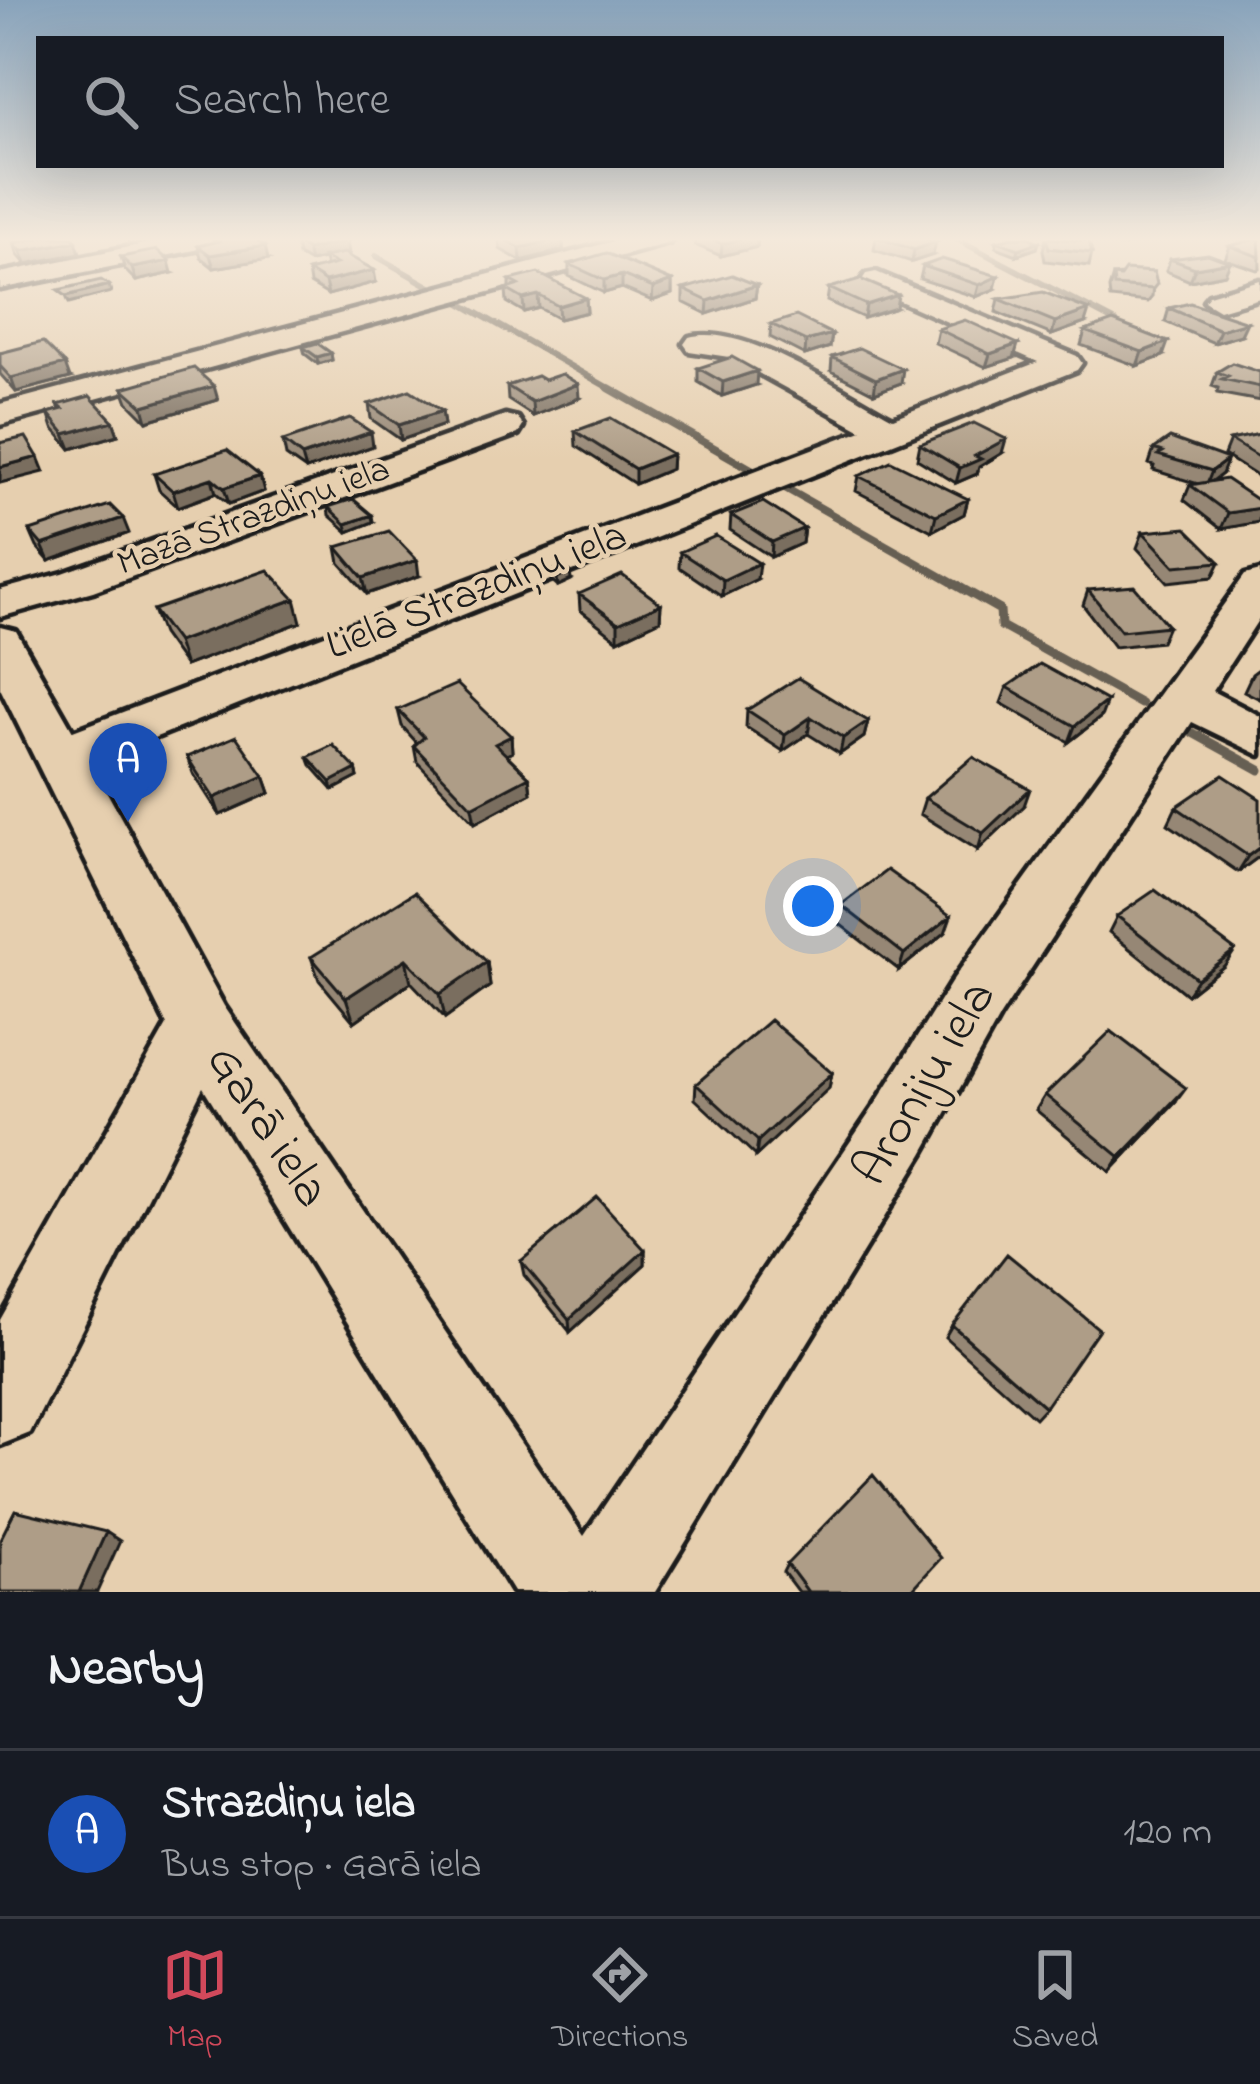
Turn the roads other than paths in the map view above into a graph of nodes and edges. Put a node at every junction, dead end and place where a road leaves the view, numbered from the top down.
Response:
1 (385, 311) edge
2 (948, 311) edge
3 (700, 344) dead end
4 (0, 415) edge
5 (505, 426) dead end
6 (893, 432) junction
7 (1260, 584) edge
8 (0, 604) edge
9 (0, 641) edge
10 (1181, 694) junction
11 (1260, 738) edge
12 (62, 755) junction
13 (201, 1026) junction
14 (0, 1403) edge
15 (567, 1592) edge
16 (602, 1592) edge

1 - 4 street
2 - 6 street, Lielā Strazdiņu iela
3 - 6 street
5 - 8 street, Mazā Strazdiņu iela
6 - 12 street, Lielā Strazdiņu iela
7 - 10 street, Aroniju iela
9 - 12 street, Garā iela
10 - 11 street
10 - 16 street, Aroniju iela
12 - 13 street, Garā iela
13 - 14 street
13 - 15 street, Garā iela

